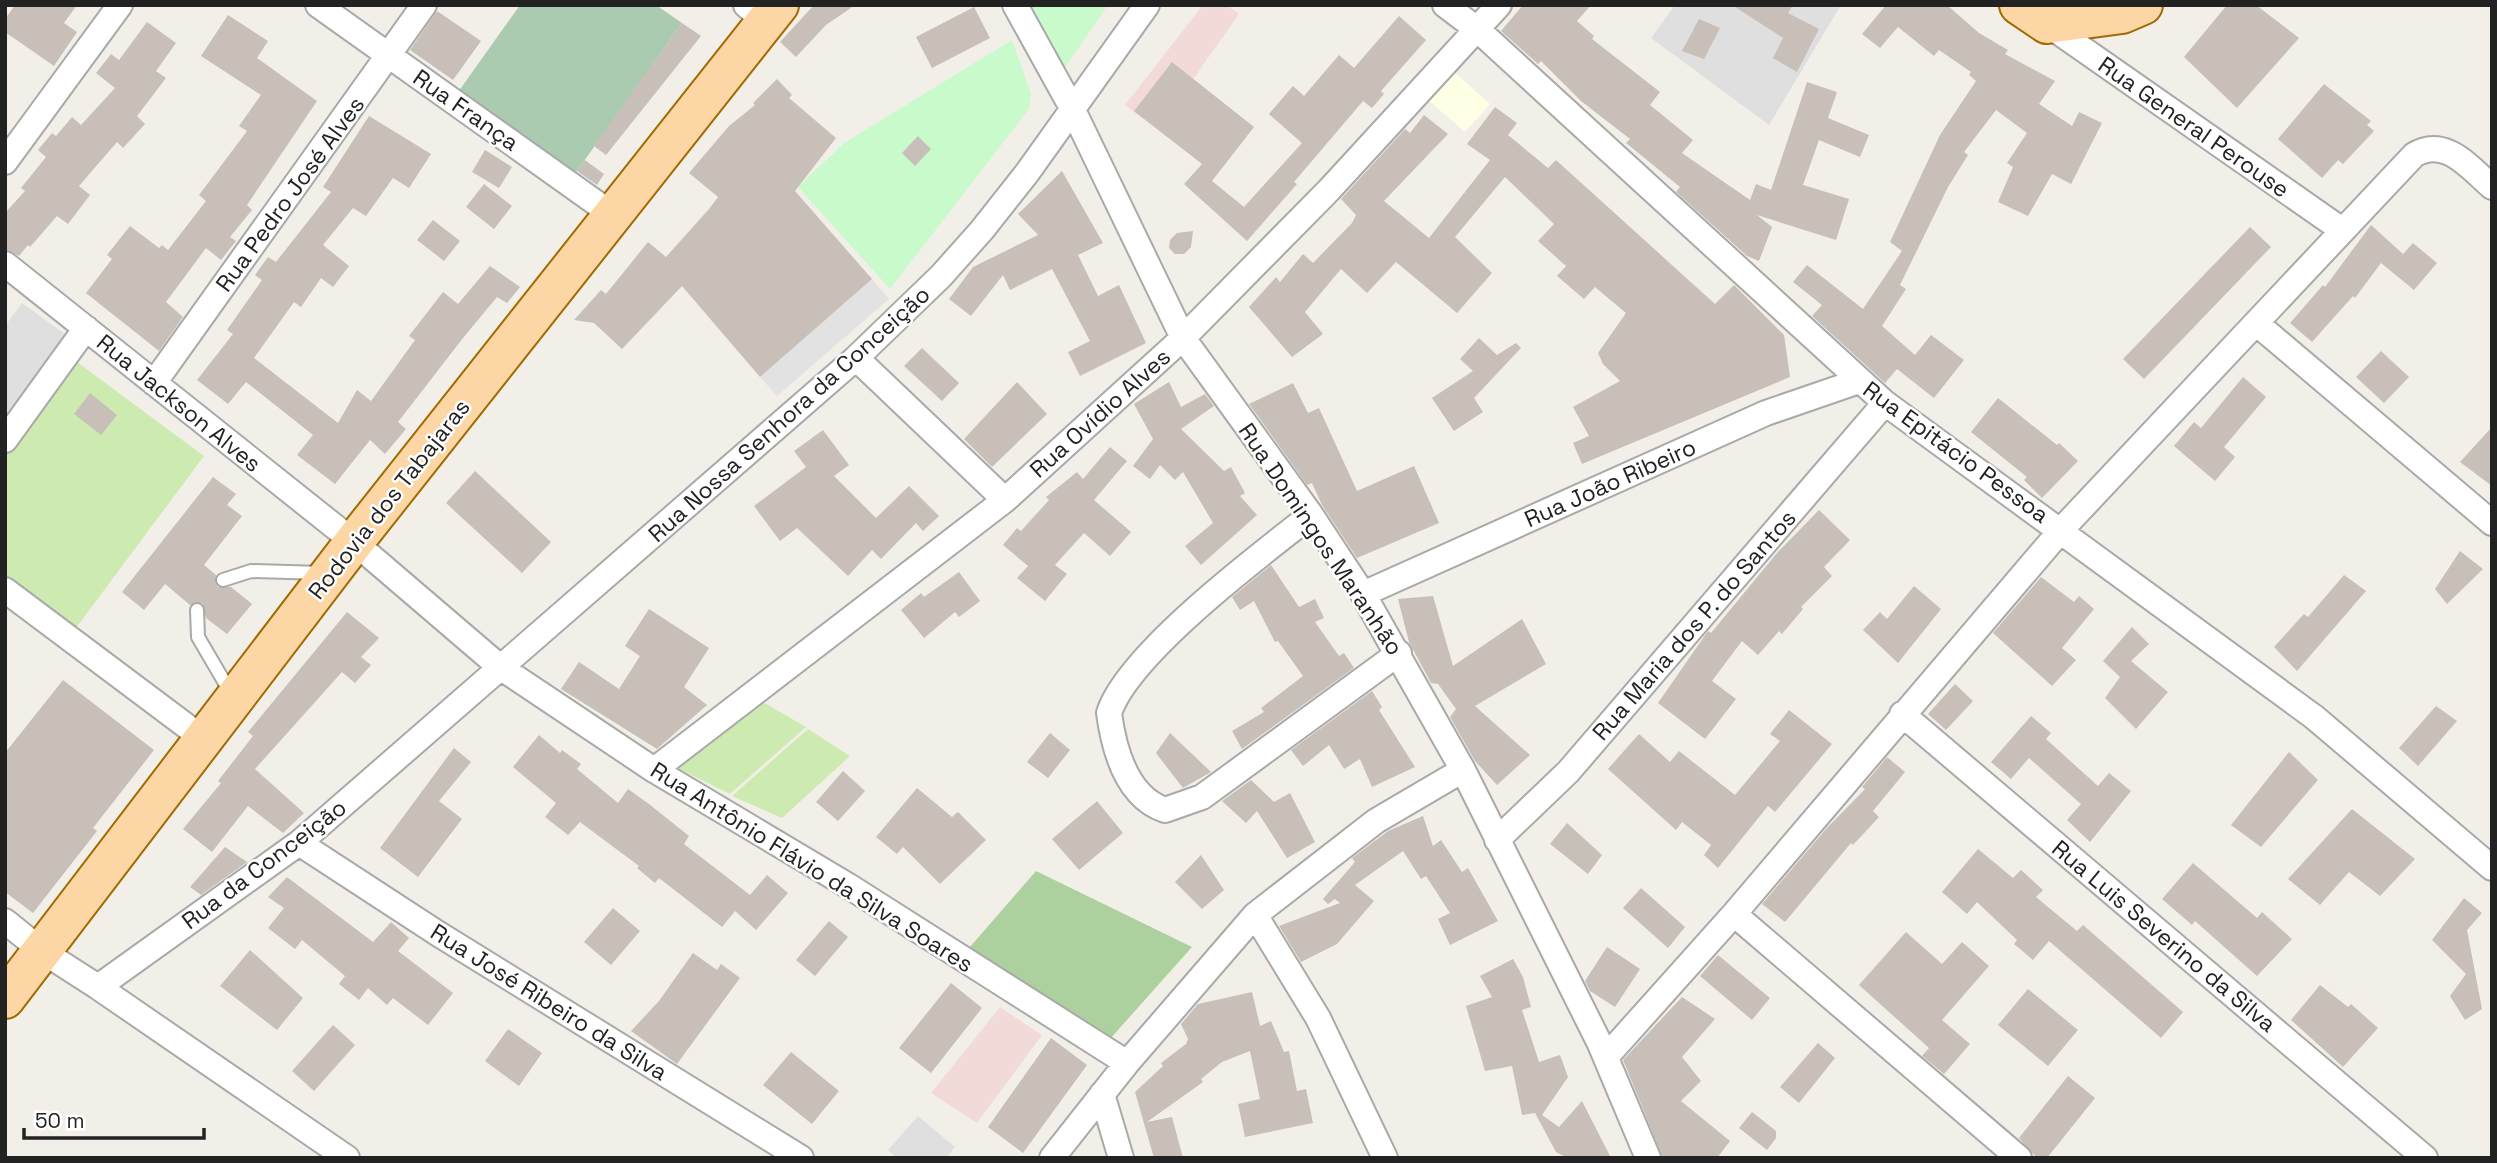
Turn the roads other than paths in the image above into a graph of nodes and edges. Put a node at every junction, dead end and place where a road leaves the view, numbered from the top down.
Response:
1 (120, 5) edge
2 (318, 5) edge
3 (424, 5) edge
4 (1015, 5) edge
5 (1147, 5) edge
6 (1445, 5) edge
7 (1499, 5) edge
8 (2143, 5) edge
9 (764, 11) edge
10 (2033, 15) edge
11 (1478, 30) junction
12 (389, 56) junction
13 (1072, 108) junction
14 (5, 162) edge
15 (2492, 187) edge
16 (613, 215) junction
17 (2342, 230) junction
18 (5, 264) edge
19 (2256, 323) junction
20 (86, 328) junction
21 (1183, 338) junction
22 (856, 358) junction
23 (1859, 381) junction
24 (154, 383) junction
25 (1885, 403) junction
26 (5, 440) edge
27 (1004, 500) junction
28 (1311, 515) junction
29 (2492, 523) edge
30 (2062, 530) junction
31 (354, 542) junction
32 (331, 573) junction
33 (223, 580) dead end
34 (5, 590) edge
35 (1363, 594) junction
36 (197, 610) dead end
37 (1399, 653) junction
38 (500, 667) junction
39 (475, 690) joint
40 (234, 700) junction
41 (1902, 714) junction
42 (205, 740) junction
43 (654, 770) junction
44 (1464, 770) junction
45 (1497, 840) junction
46 (299, 843) junction
47 (2492, 868) edge
48 (1734, 914) junction
49 (1255, 915) junction
50 (5, 921) edge
51 (42, 951) junction
52 (98, 987) junction
53 (5, 999) edge
54 (1606, 1057) junction
55 (1127, 1063) junction
56 (1102, 1094) junction
57 (347, 1158) edge
58 (801, 1158) edge
59 (1052, 1158) edge
60 (1121, 1158) edge
61 (1385, 1158) edge
62 (1648, 1158) edge
63 (2019, 1158) edge
64 (2425, 1158) edge

1 - 14 street
2 - 12 street, Rua França
3 - 12 street, Rua Pedro José Alves
4 - 13 street, Rua Domingos Maranhão
5 - 13 street
6 - 11 street, Rua Epitácio Pessoa
7 - 11 street, Rua Ovídio Alves
8 - 10 main road
9 - 16 main road, Rodovia dos Tabajaras
10 - 17 street, Rua General Perouse
11 - 21 street, Rua Ovídio Alves
11 - 23 street, Rua Epitácio Pessoa
12 - 16 street, Rua França
12 - 24 street, Rua Pedro José Alves
13 - 21 street, Rua Domingos Maranhão
13 - 22 street, Rua Nossa Senhora da Conceição
15 - 17 street
16 - 31 main road, Rodovia dos Tabajaras
17 - 19 street
18 - 20 street, Rua Jackson Alves
19 - 29 street
19 - 30 street
20 - 24 street, Rua Jackson Alves
20 - 26 street
21 - 27 street, Rua Ovídio Alves
21 - 28 street, Rua Domingos Maranhão
22 - 27 street
22 - 38 street, Rua Nossa Senhora da Conceição
23 - 25 street, Rua Epitácio Pessoa
23 - 35 street, Rua João Ribeiro
24 - 31 street, Rua Jackson Alves
25 - 30 street, Rua Epitácio Pessoa
25 - 45 street, Rua Maria dos P. do Santos
27 - 43 street, Rua Ovídio Alves
28 - 35 street, Rua Domingos Maranhão
28 - 37 street
30 - 41 street
30 - 47 street, Rua Epitácio Pessoa
31 - 32 main road, Rodovia dos Tabajaras
31 - 38 street, Rua Jackson Alves
32 - 33 lane
32 - 40 main road, Rodovia dos Tabajaras
34 - 42 street
35 - 37 street, Rua Domingos Maranhão
36 - 40 lane
37 - 44 street, Rua Domingos Maranhão
38 - 39 street, Rua Nossa Senhora da Conceição
38 - 43 street, Rua Antônio Flávio da Silva Soares
39 - 46 street, Rua da Conceição
40 - 42 main road, Rodovia dos Tabajaras
41 - 48 street
41 - 64 street, Rua Luis Severino da Silva
42 - 51 main road, Rodovia dos Tabajaras
43 - 55 street, Rua Antônio Flávio da Silva Soares
44 - 45 street, Rua Domingos Maranhão
44 - 49 street
45 - 54 street, Rua Domingos Maranhão
46 - 52 street, Rua da Conceição
46 - 58 street, Rua José Ribeiro da Silva
48 - 54 street
48 - 63 street
49 - 55 street
49 - 61 street
50 - 51 street
51 - 52 street
51 - 53 main road, Rodovia dos Tabajaras
52 - 57 street
54 - 62 street, Rua Domingos Maranhão
55 - 56 street
56 - 59 street
56 - 60 street

